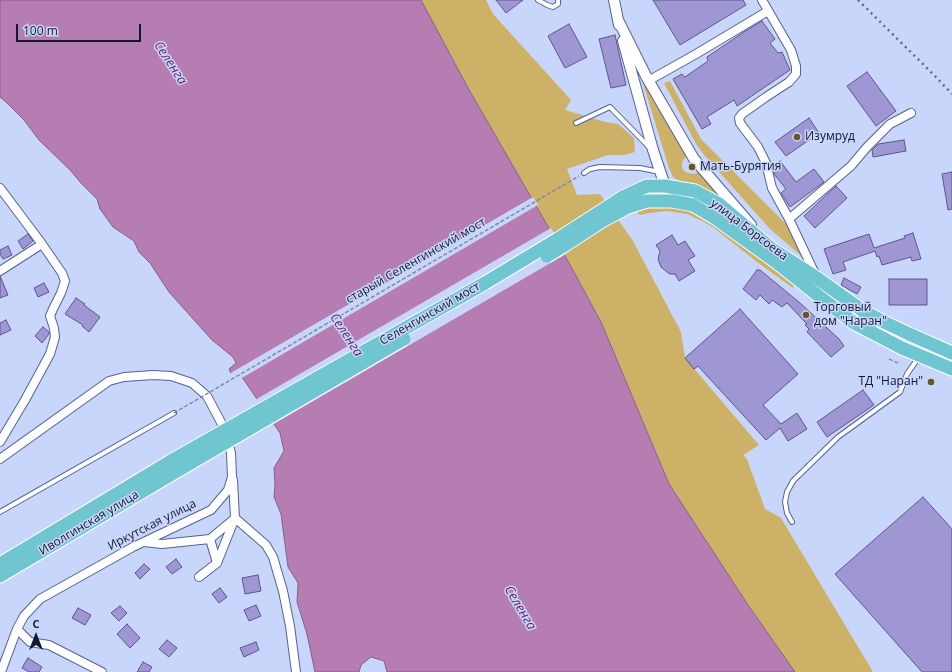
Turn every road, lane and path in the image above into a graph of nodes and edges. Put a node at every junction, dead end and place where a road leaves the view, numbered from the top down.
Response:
1 (538, 0) edge
2 (558, 0) edge
3 (614, 0) edge
4 (762, 0) edge
5 (768, 11) junction
6 (618, 20) junction
7 (648, 81) junction
8 (911, 113) dead end
9 (576, 123) dead end
10 (652, 150) junction
11 (660, 172) junction
12 (584, 173) joint
13 (647, 186) junction
14 (665, 186) junction
15 (0, 188) edge
16 (672, 201) junction
17 (625, 202) junction
18 (789, 219) junction
19 (42, 244) junction
20 (772, 249) junction
21 (0, 271) edge
22 (817, 278) junction
23 (952, 353) edge
24 (920, 356) junction
25 (889, 359) dead end
26 (900, 364) dead end
27 (952, 369) edge
28 (174, 413) joint
29 (0, 442) edge
30 (0, 459) edge
31 (174, 466) junction
32 (232, 477) junction
33 (0, 512) edge
34 (235, 518) junction
35 (792, 522) dead end
36 (210, 539) junction
37 (144, 542) junction
38 (217, 563) junction
39 (0, 564) edge
40 (0, 576) edge
41 (199, 577) dead end
42 (17, 629) junction
43 (1, 672) edge
44 (102, 672) edge
45 (296, 672) edge

1 - 2 lane
3 - 6 street
4 - 5 street
5 - 7 street
5 - 18 street
6 - 7 street
6 - 10 street
7 - 20 street
8 - 18 street
9 - 10 lane
10 - 11 street
11 - 12 lane
11 - 13 street
11 - 14 street
12 - 28 path, старый Селенгинский мост, bridge
13 - 14 main road, улица Борсоева
13 - 17 main road, улица Борсоева
14 - 16 street
14 - 20 main road, улица Борсоева
15 - 19 street
16 - 17 main road, улица Борсоева
16 - 24 main road, улица Борсоева
17 - 31 main road, Селенгинский мост, bridge
18 - 22 street
19 - 21 street
19 - 29 street
20 - 22 main road, улица Борсоева
22 - 23 main road, улица Борсоева
24 - 27 main road, улица Борсоева
24 - 35 lane
25 - 26 path
28 - 33 lane
30 - 32 street, Иркутская улица
31 - 39 main road, Иволгинская улица
31 - 40 main road, Иволгинская улица
32 - 34 street
32 - 37 street, Иркутская улица
34 - 36 street
34 - 38 street
34 - 45 street
36 - 37 street
36 - 38 street
37 - 42 street, Иркутская улица
38 - 41 street
42 - 43 street, Иркутская улица
42 - 44 street

